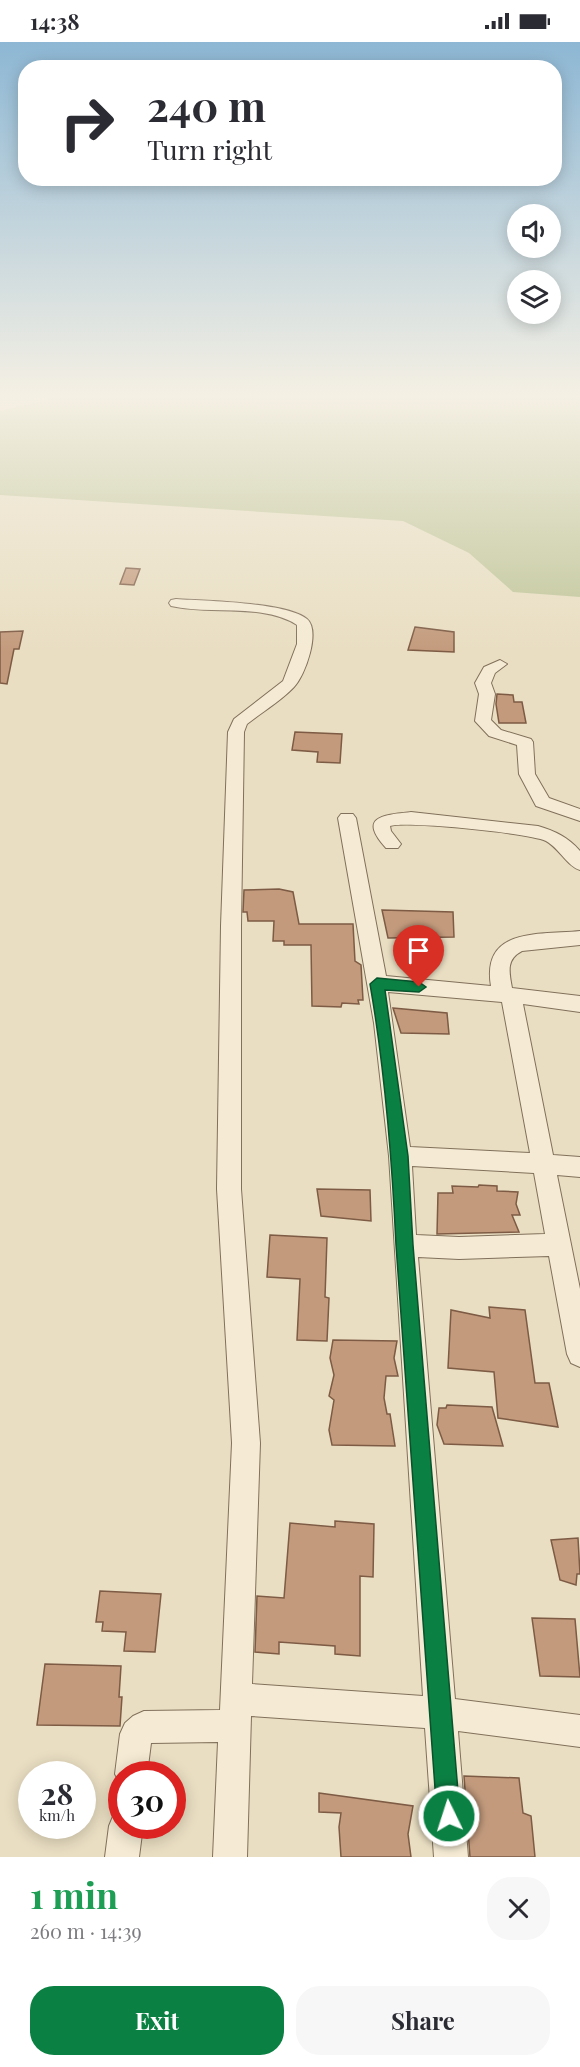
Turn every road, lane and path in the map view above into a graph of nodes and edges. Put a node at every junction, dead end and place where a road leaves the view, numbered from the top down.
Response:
1 (176, 603) dead end
2 (500, 664) dead end
3 (580, 816) edge
4 (347, 818) dead end
5 (392, 844) dead end
6 (580, 864) edge
7 (580, 938) edge
8 (377, 984) junction
9 (507, 994) junction
10 (580, 1004) edge
11 (400, 1156) junction
12 (543, 1165) junction
13 (580, 1167) edge
14 (405, 1245) junction
15 (559, 1245) junction
16 (580, 1354) edge
17 (236, 1713) junction
18 (442, 1713) junction
19 (580, 1731) edge
20 (132, 1761) edge
21 (124, 1839) edge
22 (122, 1857) edge
23 (230, 1857) edge
24 (451, 1857) edge

1 - 17 street
2 - 3 street
4 - 8 street
5 - 6 street
7 - 9 street
8 - 9 street
8 - 11 street
9 - 10 street
9 - 12 street
11 - 12 street
11 - 14 street
12 - 13 street
12 - 15 street
14 - 15 street
14 - 18 street
15 - 16 street
17 - 18 street
17 - 20 street
17 - 23 street
18 - 19 street
18 - 24 street
21 - 22 street

